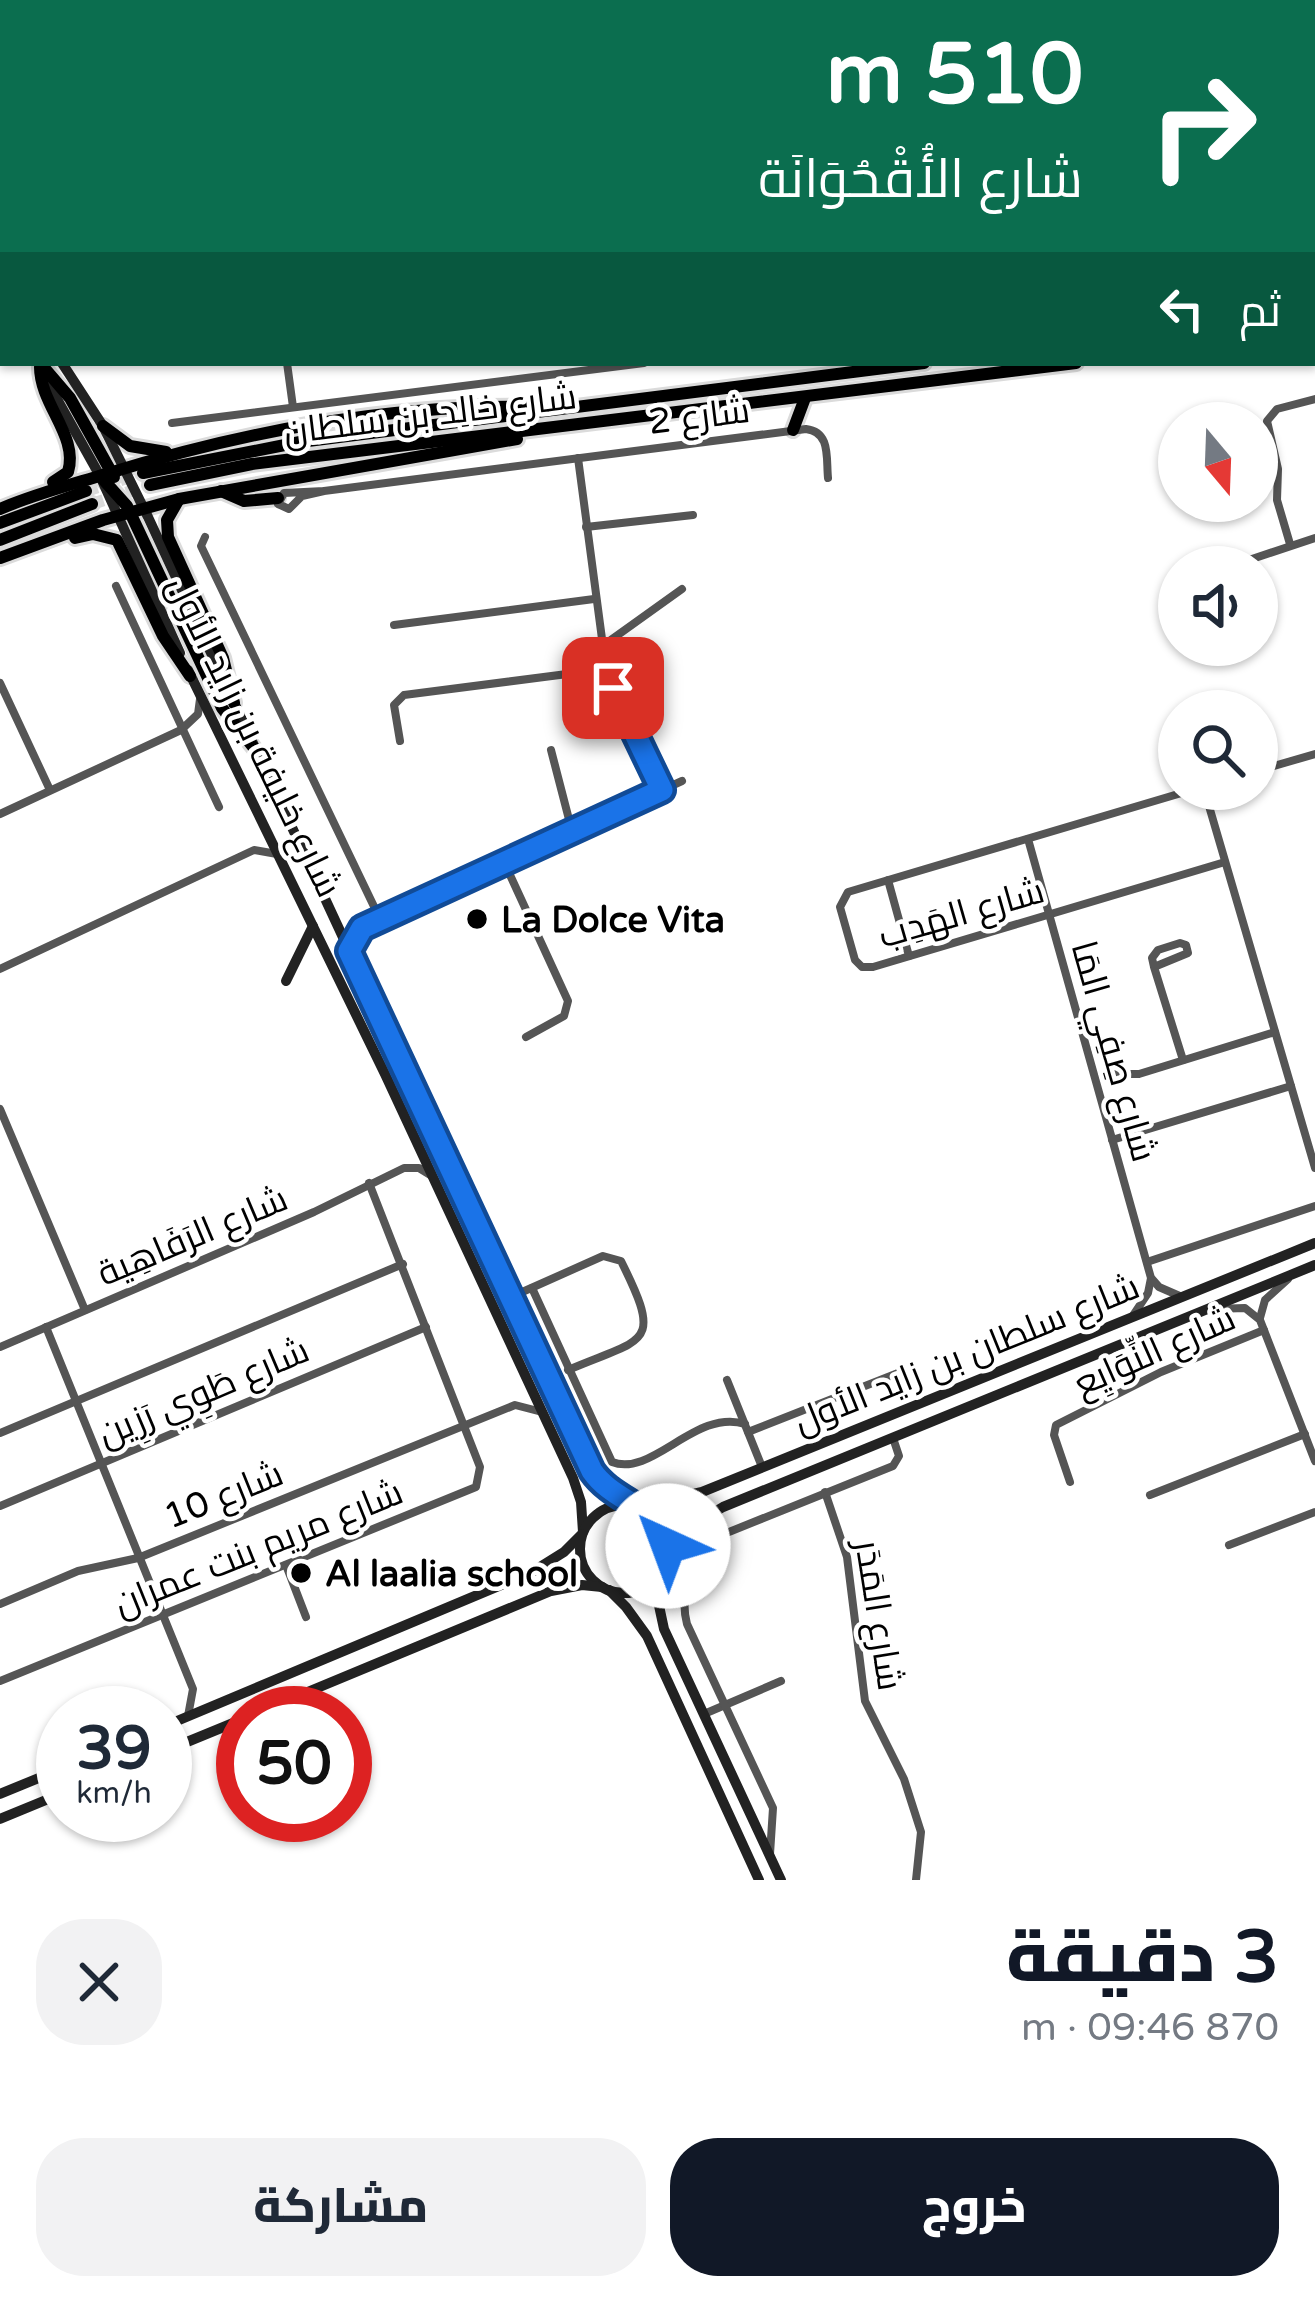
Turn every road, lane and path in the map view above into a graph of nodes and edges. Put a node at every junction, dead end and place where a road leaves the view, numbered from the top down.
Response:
1 (39, 366) edge
2 (41, 366) edge
3 (64, 366) edge
4 (287, 366) edge
5 (620, 366) edge
6 (1053, 366) edge
7 (872, 367) edge
8 (805, 398) junction
9 (1315, 399) edge
10 (293, 407) junction
11 (567, 408) junction
12 (172, 423) dead end
13 (103, 425) junction
14 (548, 430) junction
15 (793, 430) junction
16 (180, 452) junction
17 (578, 458) junction
18 (111, 473) junction
19 (828, 478) dead end
20 (220, 490) junction
21 (324, 491) junction
22 (278, 498) junction
23 (179, 500) junction
24 (0, 506) edge
25 (131, 513) junction
26 (693, 515) dead end
27 (0, 523) edge
28 (586, 527) junction
29 (206, 537) dead end
30 (1315, 538) edge
31 (0, 540) edge
32 (1290, 544) junction
33 (1278, 549) edge
34 (0, 561) edge
35 (116, 586) dead end
36 (682, 589) dead end
37 (594, 599) junction
38 (394, 626) dead end
39 (601, 647) junction
40 (606, 669) junction
41 (190, 676) junction
42 (0, 683) edge
43 (200, 695) junction
44 (234, 703) junction
45 (184, 728) junction
46 (219, 731) junction
47 (400, 741) dead end
48 (254, 748) junction
49 (551, 750) dead end
50 (1315, 754) edge
51 (1278, 765) edge
52 (682, 781) dead end
53 (50, 790) junction
54 (662, 790) junction
55 (1158, 801) edge
56 (219, 807) dead end
57 (1206, 810) edge
58 (0, 814) edge
59 (265, 826) junction
60 (572, 831) junction
61 (1028, 839) junction
62 (254, 850) junction
63 (280, 856) junction
64 (504, 862) junction
65 (1225, 862) junction
66 (888, 880) junction
67 (1049, 914) junction
68 (380, 919) junction
69 (337, 923) junction
70 (313, 926) junction
71 (362, 928) junction
72 (349, 951) junction
73 (909, 956) junction
74 (1154, 967) junction
75 (0, 969) edge
76 (286, 981) dead end
77 (1275, 1032) junction
78 (526, 1037) dead end
79 (1183, 1060) junction
80 (1113, 1074) dead end
81 (1291, 1086) junction
82 (0, 1109) edge
83 (1112, 1140) junction
84 (418, 1145) junction
85 (404, 1168) junction
86 (1315, 1168) edge
87 (432, 1176) junction
88 (369, 1183) junction
89 (1315, 1206) edge
90 (1315, 1243) edge
91 (1147, 1262) junction
92 (403, 1264) junction
93 (1315, 1265) edge
94 (1293, 1274) junction
95 (1151, 1277) junction
96 (532, 1288) junction
97 (511, 1297) junction
98 (1182, 1297) junction
99 (1209, 1309) junction
100 (85, 1310) junction
101 (1132, 1318) junction
102 (1262, 1325) junction
103 (46, 1327) junction
104 (427, 1327) junction
105 (0, 1347) edge
106 (568, 1370) junction
107 (898, 1373) dead end
108 (527, 1379) junction
109 (727, 1380) dead end
110 (75, 1400) junction
111 (514, 1406) junction
112 (542, 1412) junction
113 (465, 1425) junction
114 (746, 1428) junction
115 (0, 1433) edge
116 (1305, 1434) junction
117 (893, 1438) junction
118 (1315, 1461) edge
119 (101, 1463) junction
120 (763, 1468) junction
121 (1070, 1482) dead end
122 (826, 1492) junction
123 (1150, 1495) dead end
124 (0, 1506) edge
125 (634, 1506) junction
126 (1315, 1512) edge
127 (583, 1533) junction
128 (1229, 1544) dead end
129 (668, 1555) junction
130 (138, 1558) junction
131 (286, 1565) junction
132 (661, 1573) junction
133 (606, 1589) junction
134 (0, 1604) edge
135 (164, 1614) junction
136 (306, 1617) dead end
137 (781, 1681) dead end
138 (0, 1682) edge
139 (261, 1686) edge
140 (322, 1686) edge
141 (193, 1688) junction
142 (192, 1694) edge
143 (216, 1703) edge
144 (725, 1705) junction
145 (704, 1714) junction
146 (36, 1779) edge
147 (0, 1794) edge
148 (36, 1804) edge
149 (0, 1819) edge
150 (753, 1820) junction
151 (773, 1821) junction
152 (770, 1857) junction
153 (759, 1880) edge
154 (781, 1880) edge
155 (916, 1880) edge

1 - 24 main road
2 - 18 main road
3 - 13 main road, شارع خليفة بن زايد الأول
4 - 10 street
5 - 10 street
6 - 8 main road, شارع خالِد بن سلطان
7 - 11 main road, شارع خالِد بن سلطان
8 - 14 main road, شارع خالِد بن سلطان
8 - 15 main road
9 - 32 street
10 - 12 street
11 - 14 main road, شارع خالِد بن سلطان
11 - 16 main road
13 - 16 main road
13 - 18 main road, شارع خليفة بن زايد الأول
14 - 20 main road
15 - 17 street, شارع 2
15 - 19 street, شارع 2
16 - 18 main road
17 - 21 street, شارع 2
17 - 28 street
18 - 24 main road
18 - 25 main road
18 - 25 main road, شارع خليفة بن زايد الأول
20 - 22 main road
20 - 23 main road
21 - 22 street, شارع 2
21 - 22 street, شارع 2
23 - 25 main road
23 - 44 main road
25 - 34 main road
25 - 41 main road, شارع خليفة بن زايد الأول
25 - 44 main road, شارع خليفة بن زايد الأول
25 - 48 main road
26 - 28 street
27 - 31 main road
28 - 37 street
29 - 68 street
30 - 32 street
32 - 33 street
34 - 41 main road
35 - 45 street
36 - 39 street
37 - 38 street
37 - 39 street
39 - 40 street
40 - 47 street
40 - 54 street
41 - 43 main road, شارع خليفة بن زايد الأول
42 - 53 street
43 - 45 street
43 - 46 main road, شارع خليفة بن زايد الأول
44 - 48 main road, شارع خليفة بن زايد الأول
45 - 46 street
45 - 53 street
45 - 56 street
46 - 59 main road, شارع خليفة بن زايد الأول
48 - 69 main road, شارع خليفة بن زايد الأول
49 - 60 street
50 - 51 street
52 - 54 street
53 - 58 street
54 - 60 street
55 - 61 street, شارع الهَدِب
57 - 65 street
59 - 62 street
59 - 63 main road, شارع خليفة بن زايد الأول
60 - 64 street
61 - 66 street, شارع الهَدِب
61 - 67 street, شارع صِفِي المَا
62 - 63 street
62 - 75 street
63 - 70 main road, شارع خليفة بن زايد الأول
64 - 68 street
64 - 78 street
65 - 67 street, شارع الهَدِب
65 - 77 street
66 - 73 street
66 - 73 street, شارع الهَدِب
67 - 73 street, شارع الهَدِب
67 - 83 street, شارع صِفِي المَا
68 - 71 street
69 - 71 street
69 - 72 main road, شارع خليفة بن زايد الأول
70 - 76 main road
70 - 84 main road, شارع خليفة بن زايد الأول
71 - 72 street
72 - 97 main road, شارع خليفة بن زايد الأول
74 - 74 street
74 - 79 street
77 - 79 street
77 - 81 street
79 - 80 street
81 - 83 street
81 - 86 street
82 - 100 street
83 - 91 street, شارع صِفِي المَا
84 - 85 street
84 - 87 main road, شارع خليفة بن زايد الأول
85 - 87 street
85 - 88 street, شارع الرَفَاهِية
87 - 108 main road, شارع خليفة بن زايد الأول
88 - 92 street, شارع مريم بنت عمران
88 - 100 street, شارع الرَفَاهِية
89 - 91 street
90 - 98 main road, شارع سلطان بن زايد الأول
91 - 95 street, شارع صِفِي المَا
92 - 104 street, شارع مريم بنت عمران
92 - 110 street
93 - 94 main road, شارع سلطان بن زايد الأول
94 - 99 main road, شارع سلطان بن زايد الأول
94 - 102 street
95 - 98 street
95 - 101 street
96 - 97 street
96 - 106 street
96 - 106 street
97 - 125 main road, شارع خليفة بن زايد الأول
98 - 101 main road, شارع سلطان بن زايد الأول
99 - 102 street
99 - 117 main road, شارع سلطان بن زايد الأول
100 - 103 street, شارع الرَفَاهِية
101 - 120 main road, شارع سلطان بن زايد الأول
102 - 116 street
102 - 121 street, شارع النِّوَايِع
103 - 105 street, شارع الرَفَاهِية
103 - 110 street
104 - 113 street, شارع مريم بنت عمران
104 - 119 street, شارع طَوِي رَزِين
106 - 114 street
107 - 114 street
108 - 111 street
108 - 112 main road, شارع خليفة بن زايد الأول
109 - 114 street
110 - 115 street
110 - 119 street
111 - 112 street
111 - 113 street
112 - 127 main road, شارع خليفة بن زايد الأول
113 - 130 street, شارع 10
113 - 131 street, شارع مريم بنت عمران
114 - 120 street
116 - 118 street
116 - 123 street
117 - 122 street
117 - 129 main road, شارع سلطان بن زايد الأول
119 - 124 street, شارع طَوِي رَزِين
119 - 130 street
120 - 125 main road, شارع سلطان بن زايد الأول
122 - 144 street
122 - 155 street, شارع المَدَر
125 - 127 main road
125 - 129 main road
126 - 128 street
127 - 133 main road
127 - 139 main road
129 - 132 main road
130 - 134 street, شارع 10
130 - 135 street
131 - 135 street, شارع مريم بنت عمران
131 - 136 street
132 - 133 main road
132 - 145 main road
133 - 140 main road
133 - 153 main road
135 - 138 street, شارع مريم بنت عمران
135 - 141 street
137 - 144 street
141 - 142 street
141 - 143 street
144 - 145 street
144 - 151 street
145 - 150 main road
146 - 147 main road
148 - 149 main road
150 - 151 street
150 - 152 main road
151 - 152 street
152 - 154 main road

